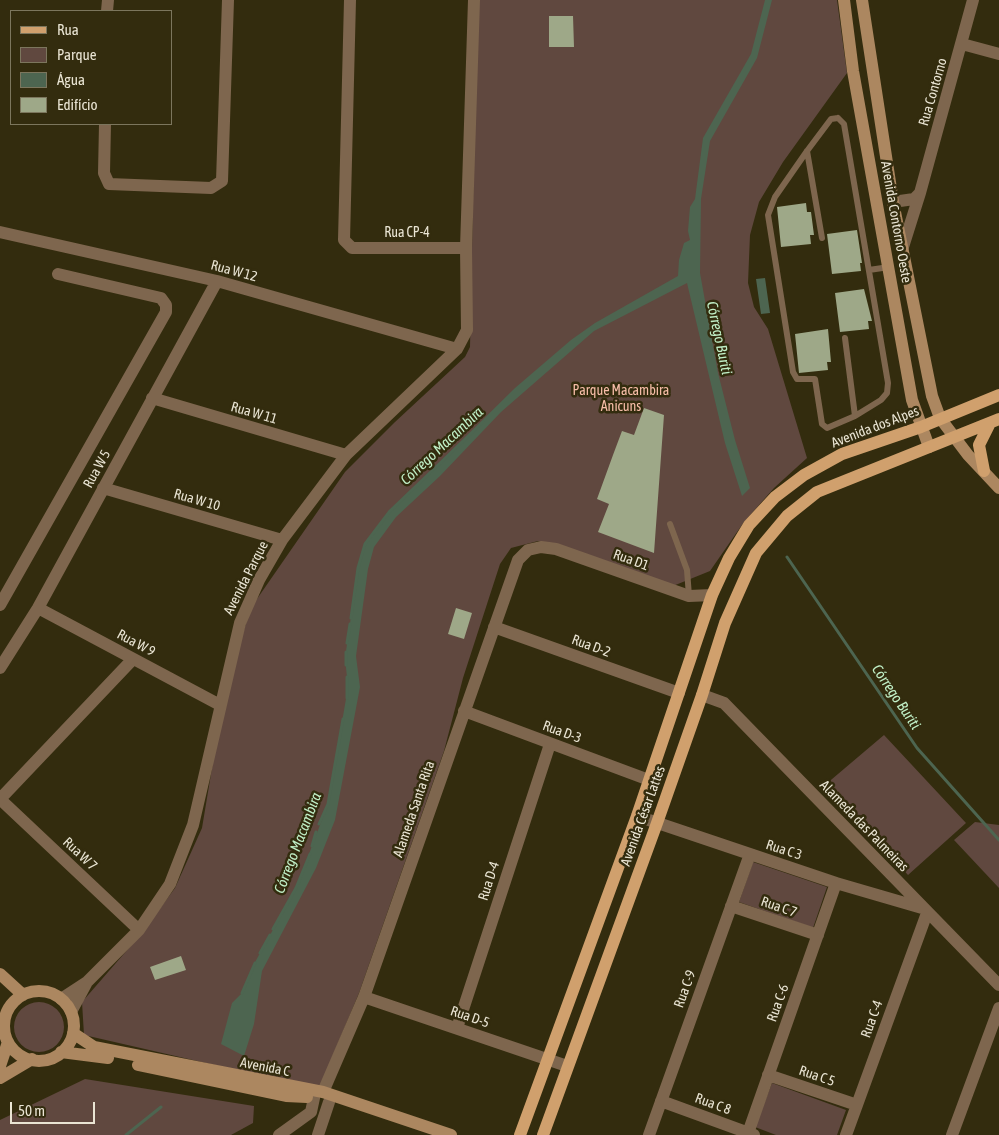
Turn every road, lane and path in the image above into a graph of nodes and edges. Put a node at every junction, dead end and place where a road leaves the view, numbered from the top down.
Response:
1 (228, 0) edge
2 (350, 0) edge
3 (474, 0) edge
4 (844, 0) edge
5 (862, 0) edge
6 (973, 0) edge
7 (962, 44) junction
8 (999, 54) edge
9 (872, 66) junction
10 (853, 71) junction
11 (105, 125) edge
12 (807, 151) junction
13 (920, 193) junction
14 (893, 202) junction
15 (0, 232) edge
16 (822, 238) dead end
17 (903, 247) junction
18 (466, 248) junction
19 (889, 267) junction
20 (869, 270) junction
21 (58, 274) dead end
22 (217, 281) junction
23 (845, 338) dead end
24 (458, 349) junction
25 (999, 395) edge
26 (152, 398) junction
27 (855, 416) junction
28 (940, 418) junction
29 (995, 421) edge
30 (921, 427) junction
31 (954, 438) junction
32 (929, 447) junction
33 (346, 456) junction
34 (984, 471) junction
35 (103, 488) junction
36 (999, 488) edge
37 (670, 524) dead end
38 (749, 525) joint
39 (282, 540) junction
40 (541, 547) joint
41 (712, 595) junction
42 (688, 596) junction
43 (0, 605) edge
44 (38, 608) junction
45 (494, 627) junction
46 (133, 658) junction
47 (0, 668) edge
48 (678, 693) junction
49 (702, 696) junction
50 (220, 705) junction
51 (464, 711) junction
52 (550, 744) junction
53 (649, 780) junction
54 (0, 799) edge
55 (637, 816) junction
56 (657, 823) junction
57 (750, 854) junction
58 (836, 883) junction
59 (731, 906) junction
60 (925, 911) junction
61 (139, 930) junction
62 (818, 935) junction
63 (0, 974) edge
64 (87, 982) junction
65 (999, 985) edge
66 (23, 995) junction
67 (364, 997) junction
68 (61, 999) junction
69 (4, 1007) edge
70 (999, 1008) edge
71 (71, 1012) junction
72 (457, 1028) junction
73 (73, 1033) junction
74 (8, 1042) junction
75 (61, 1052) junction
76 (548, 1059) junction
77 (32, 1060) junction
78 (0, 1066) edge
79 (567, 1066) junction
80 (768, 1075) junction
81 (0, 1078) edge
82 (322, 1097) junction
83 (661, 1101) junction
84 (857, 1105) junction
85 (751, 1134) edge
86 (279, 1135) edge
87 (318, 1135) edge
88 (426, 1135) edge
89 (451, 1135) edge
90 (520, 1135) edge
91 (543, 1135) edge
92 (649, 1135) edge
93 (846, 1135) edge
94 (952, 1135) edge

1 - 11 street
2 - 18 street, Rua CP-4
3 - 18 street
4 - 10 street, Avenida Contorno Oeste
5 - 9 street, Avenida Contorno Oeste
6 - 7 street, Rua Contorno
7 - 8 street
7 - 13 street, Rua Contorno
9 - 10 street
9 - 14 street, Avenida Contorno Oeste
10 - 19 street, Avenida Contorno Oeste
12 - 16 lane
12 - 20 lane
12 - 27 lane
13 - 14 street
13 - 17 street, Rua Contorno
14 - 17 street, Avenida Contorno Oeste
15 - 22 street, Rua W 12
17 - 28 street, Avenida Contorno Oeste
18 - 24 street, Avenida Parque
19 - 20 lane
19 - 30 street, Avenida Contorno Oeste
20 - 27 lane
21 - 43 street
22 - 24 street, Rua W 12
22 - 26 street, Rua W 5
23 - 27 lane
24 - 33 street, Avenida Parque
25 - 28 main road, Avenida dos Alpes
26 - 33 street, Rua W 11
26 - 35 street, Rua W 5
28 - 30 main road, Avenida dos Alpes
28 - 31 street, Avenida Contorno Oeste
29 - 31 main road
29 - 34 main road
30 - 32 street, Avenida Contorno Oeste
30 - 38 main road, Avenida dos Alpes
31 - 32 main road
31 - 34 street, Avenida Contorno Oeste
32 - 49 main road, Avenida César Lattes
33 - 39 street, Avenida Parque
34 - 36 street, Avenida Contorno Oeste
35 - 39 street, Rua W 10
35 - 44 street, Rua W 5
37 - 42 lane
38 - 41 main road, Avenida César Lattes
39 - 50 street, Avenida Parque
40 - 42 street, Rua D1
40 - 45 street, Alameda Santa Rita
41 - 42 street, Rua D1
41 - 48 main road, Avenida César Lattes
44 - 46 street, Rua W 9
44 - 47 street, Rua W 5
45 - 48 street, Rua D-2
45 - 51 street, Alameda Santa Rita
46 - 50 street, Rua W 9
46 - 54 street
48 - 53 main road, Avenida César Lattes
49 - 56 main road, Avenida César Lattes
49 - 60 street, Alameda das Palmeiras
50 - 61 street, Avenida Parque
51 - 52 street, Rua D-3
51 - 67 street, Alameda Santa Rita
52 - 53 street, Rua D-3
52 - 72 street, Rua D-4
53 - 55 main road, Avenida César Lattes
54 - 61 street, Rua W 7
55 - 56 street, Rua C 3
55 - 76 main road, Avenida César Lattes
56 - 57 street, Rua C 3
56 - 79 main road, Avenida César Lattes
57 - 58 street, Rua C 3
57 - 59 street, Rua C-9
58 - 60 street, Rua C 3
58 - 62 street, Rua C-6
59 - 62 street, Rua C 7
59 - 83 street, Rua C-9
60 - 65 street, Alameda das Palmeiras
60 - 84 street, Rua C-4
61 - 64 street, Avenida Parque
62 - 80 street, Rua C-6
63 - 66 street
64 - 68 street, Avenida Parque
64 - 71 street, Avenida Parque
66 - 68 street
66 - 69 street
67 - 72 street, Rua D-5
67 - 82 street, Alameda Santa Rita
68 - 71 street
69 - 74 street
70 - 94 street
71 - 73 street
72 - 76 street, Rua D-5
73 - 75 street
73 - 82 street, Avenida C
74 - 77 street
74 - 78 street
75 - 77 street
75 - 82 street, Avenida C
76 - 79 street, Rua D-5
76 - 90 main road, Avenida César Lattes
77 - 81 street
79 - 91 main road, Avenida César Lattes
80 - 84 street, Rua C 5
80 - 85 street, Rua C-6
82 - 86 street, Alameda Santa Rita
82 - 87 street
82 - 88 street, Avenida C
82 - 89 street, Avenida C
83 - 85 street, Rua C 8
83 - 92 street, Rua C-9
84 - 93 street, Rua C-4

